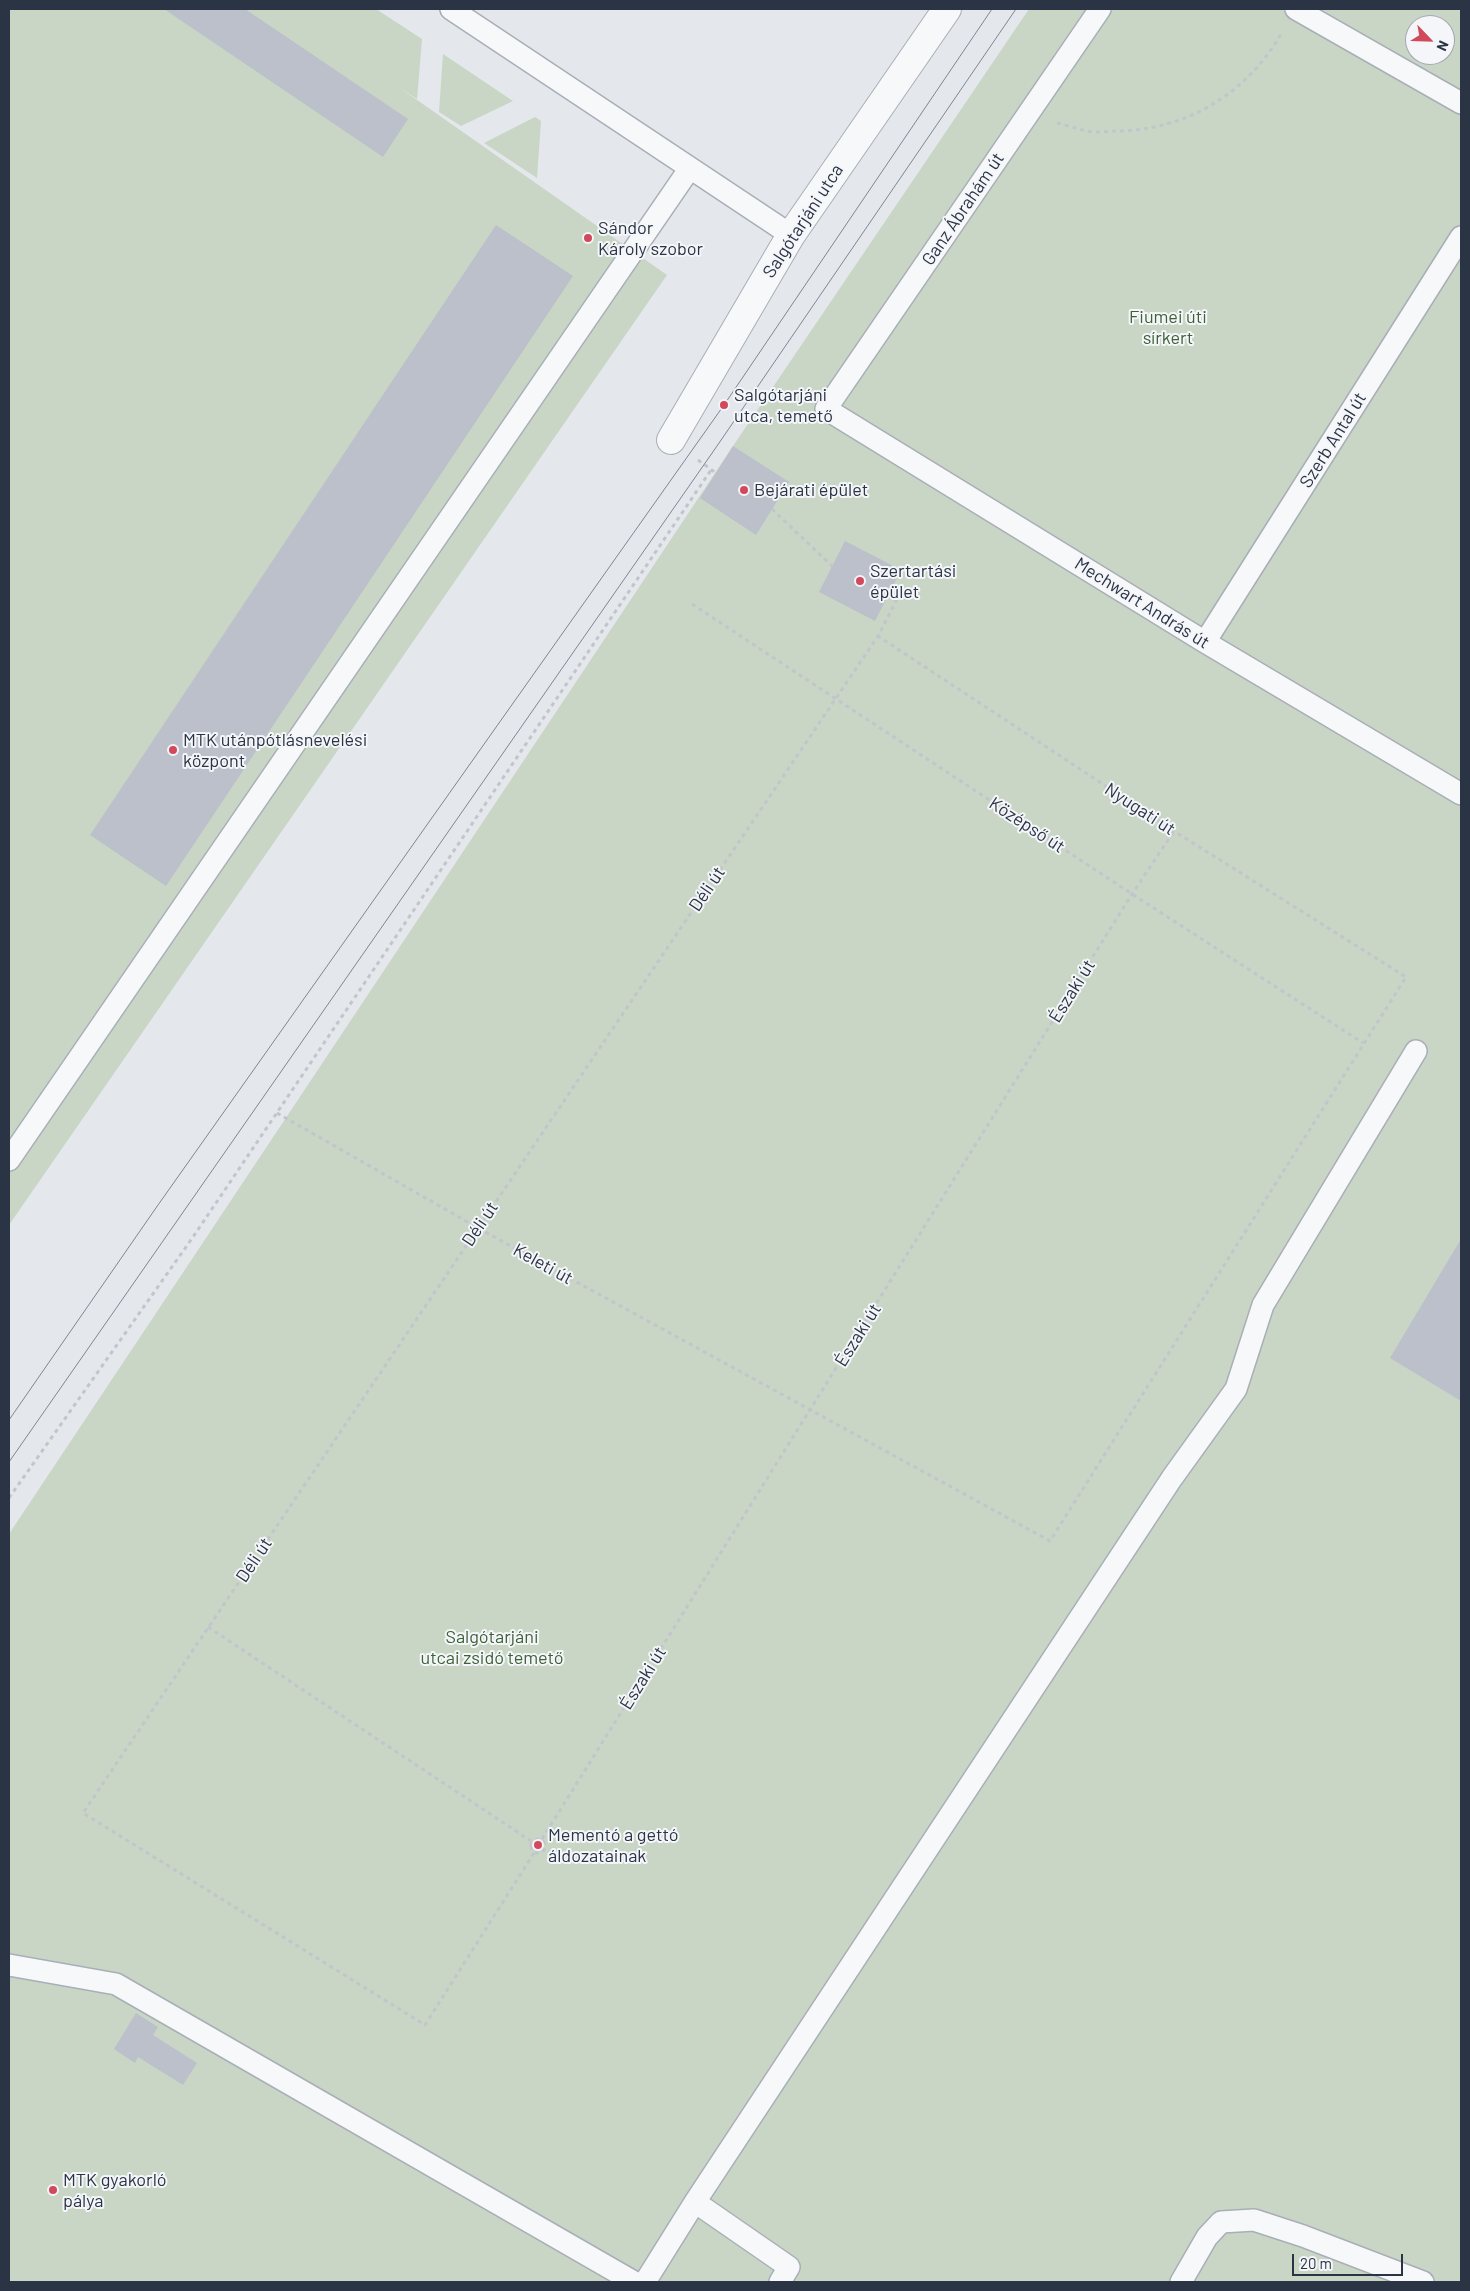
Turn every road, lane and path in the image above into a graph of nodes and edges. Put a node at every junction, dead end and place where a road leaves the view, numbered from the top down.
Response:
1 (451, 9) edge
2 (947, 9) edge
3 (1100, 9) edge
4 (1296, 9) edge
5 (1461, 103) edge
6 (1028, 114) junction
7 (690, 168) junction
8 (791, 235) junction
9 (1461, 237) edge
10 (826, 409) joint
11 (671, 440) dead end
12 (711, 470) dead end
13 (772, 509) dead end
14 (832, 566) dead end
15 (887, 596) dead end
16 (692, 604) dead end
17 (878, 636) junction
18 (1205, 642) junction
19 (835, 699) junction
20 (1461, 794) edge
21 (1174, 831) junction
22 (1132, 894) junction
23 (1363, 1043) junction
24 (1416, 1052) dead end
25 (277, 1114) junction
26 (9, 1160) edge
27 (478, 1228) junction
28 (812, 1410) junction
29 (9, 1498) edge
30 (208, 1627) junction
31 (542, 1839) junction
32 (531, 1842) junction
33 (534, 1853) junction
34 (9, 1965) edge
35 (695, 2202) junction
36 (634, 2282) edge
37 (645, 2282) edge
38 (780, 2282) edge
39 (1182, 2282) edge
40 (1423, 2282) edge

1 - 7 lane
2 - 8 street, Salgótarjáni utca
3 - 6 lane, Ganz Ábrahám út
4 - 5 lane
4 - 6 path
6 - 10 lane, Ganz Ábrahám út
7 - 8 lane
7 - 26 lane
8 - 11 street, Salgótarjáni utca
9 - 18 lane, Szerb Antal út
10 - 18 lane, Mechwart András út
12 - 25 path
13 - 14 path
15 - 17 path, Déli út
16 - 19 path, Középső út
17 - 19 path, Déli út
17 - 21 path, Nyugati út
18 - 20 lane, Mechwart András út
19 - 22 path, Középső út
19 - 27 path, Déli út
21 - 22 path, Északi út
21 - 23 path, Nyugati út
22 - 23 path, Középső út
22 - 28 path, Északi út
23 - 28 path, Keleti út
24 - 35 lane
25 - 27 path, Keleti út
25 - 29 path
27 - 28 path, Keleti út
27 - 30 path, Déli út
28 - 31 path, Északi út
30 - 32 path
30 - 33 path, Déli út
31 - 32 path
31 - 33 path
32 - 33 path
34 - 36 lane
35 - 37 lane
35 - 38 lane
39 - 40 lane

